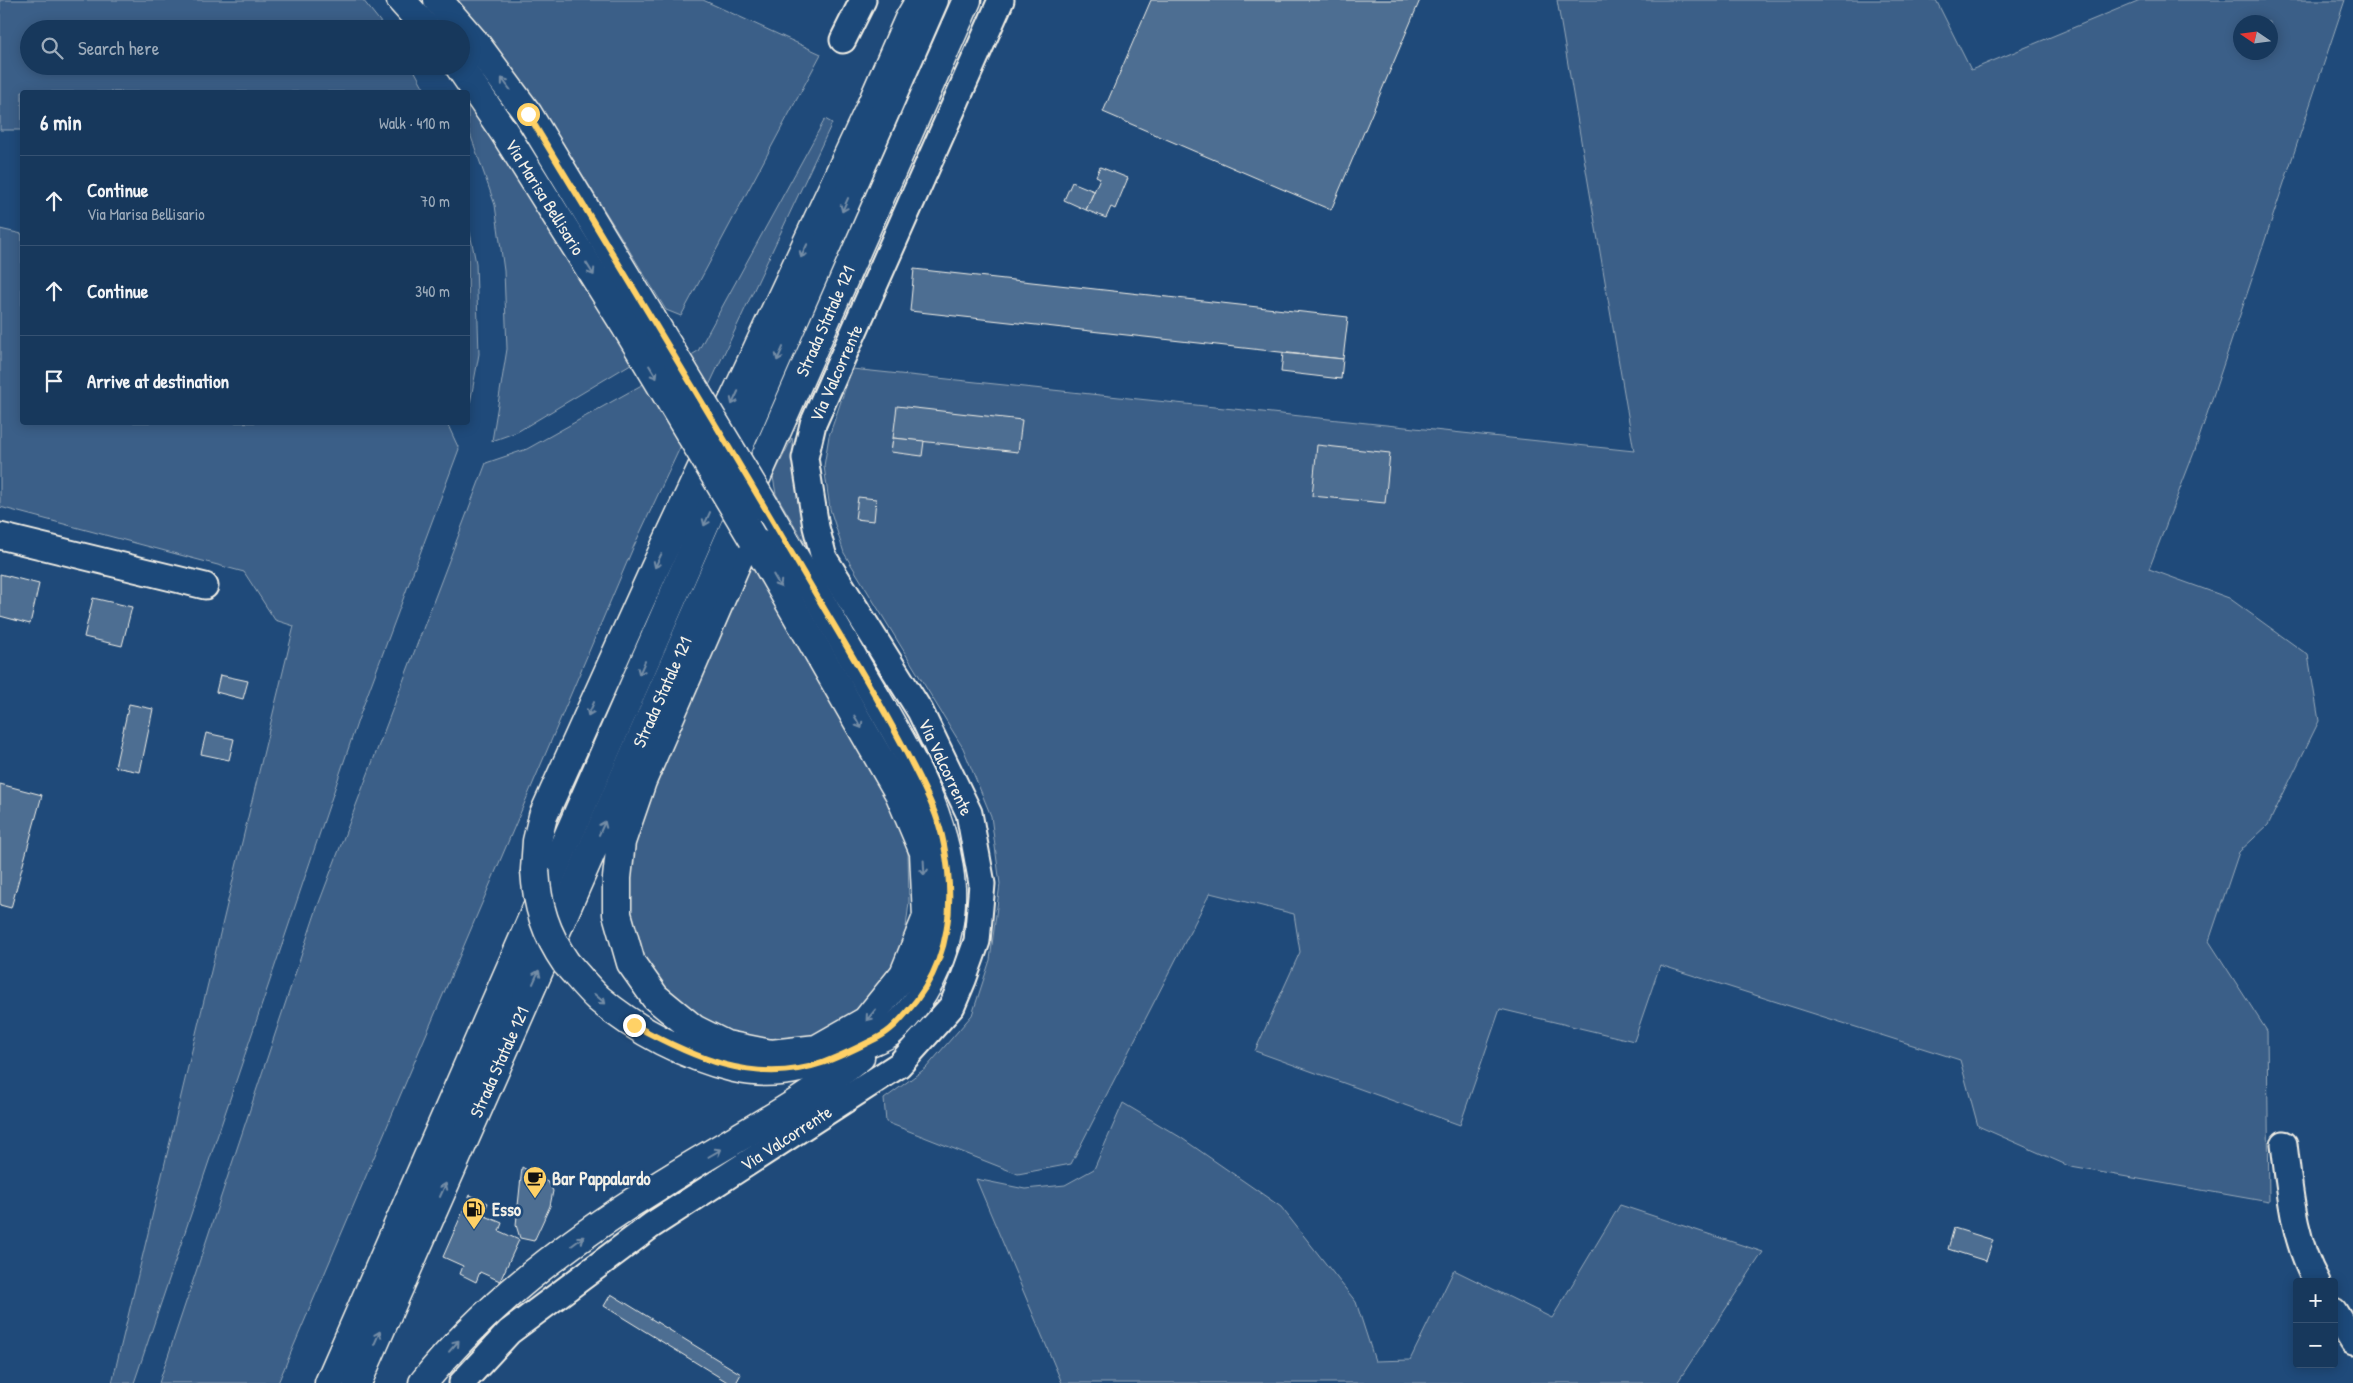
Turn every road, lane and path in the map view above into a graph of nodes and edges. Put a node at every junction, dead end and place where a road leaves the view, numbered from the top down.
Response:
1 (401, 0) edge
2 (438, 0) edge
3 (863, 0) edge
4 (920, 0) edge
5 (934, 0) edge
6 (967, 0) edge
7 (1001, 0) edge
8 (419, 20) edge
9 (455, 20) edge
10 (470, 37) edge
11 (843, 40) dead end
12 (465, 75) edge
13 (640, 324) junction
14 (760, 468) junction
15 (0, 536) edge
16 (205, 586) dead end
17 (888, 1034) junction
18 (2284, 1144) dead end
19 (2315, 1278) edge
20 (2338, 1318) edge
21 (2353, 1342) edge
22 (329, 1383) edge
23 (357, 1383) edge
24 (423, 1383) edge
25 (462, 1383) edge

1 - 8 main road
9 -> 2 main road, Via Marisa Bellisario
3 - 11 street
4 -> 17 main road, bridge
5 -> 22 main road, Strada Statale 121
6 - 14 main road, Strada Statale 121
7 - 25 street, Via Valcorrente
13 -> 10 main road, Via Marisa Bellisario
12 -> 13 main road, Via Marisa Bellisario
13 -> 14 main road, bridge
13 - 17 main road, bridge
23 -> 14 main road, Strada Statale 121
15 - 16 street
24 -> 17 main road
18 - 19 street
20 - 21 street

